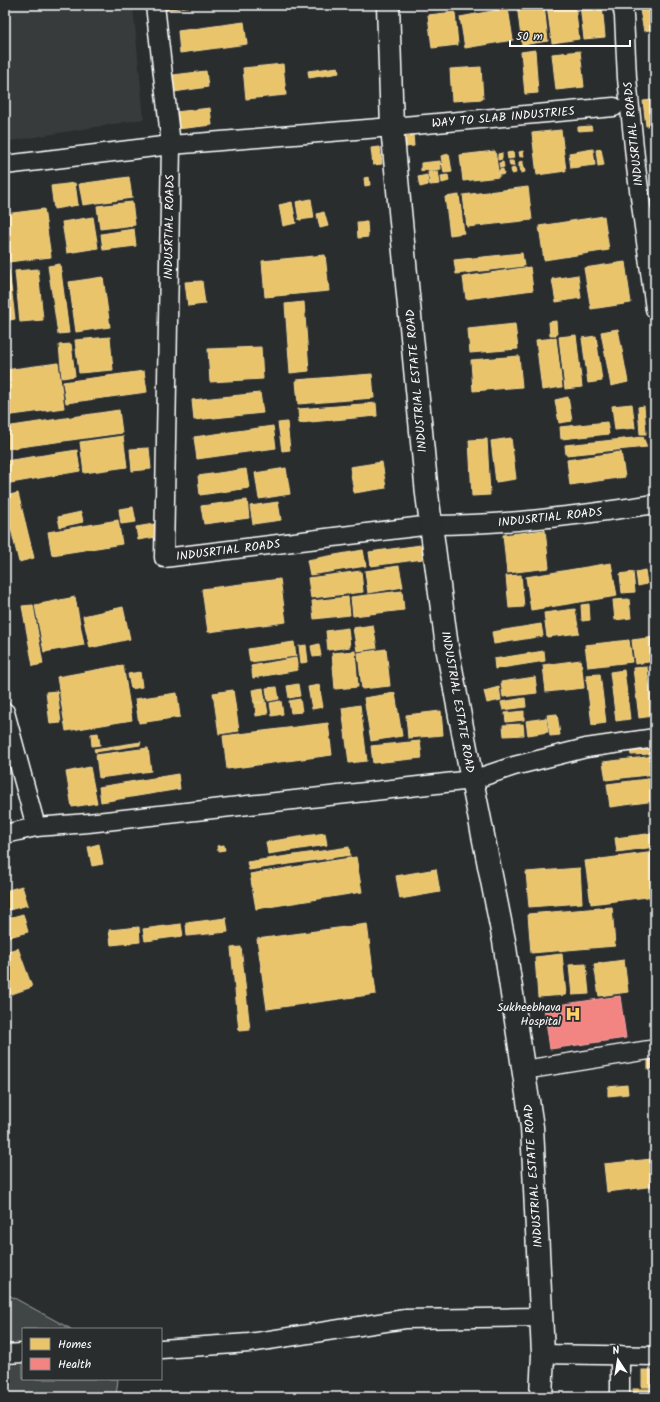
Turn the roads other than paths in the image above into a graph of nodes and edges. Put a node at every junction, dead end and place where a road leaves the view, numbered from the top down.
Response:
1 (155, 5) edge
2 (388, 5) edge
3 (622, 5) edge
4 (614, 107) dead end
5 (392, 127) junction
6 (171, 145) junction
7 (5, 165) edge
8 (655, 309) edge
9 (655, 504) edge
10 (431, 525) junction
11 (5, 712) edge
12 (655, 738) edge
13 (472, 780) junction
14 (36, 827) junction
15 (5, 834) edge
16 (655, 1048) edge
17 (524, 1070) junction
18 (541, 1317) junction
19 (162, 1349) edge
20 (22, 1353) edge
21 (5, 1354) edge
22 (543, 1354) junction
23 (620, 1355) junction
24 (655, 1356) edge
25 (540, 1397) edge
26 (620, 1397) edge

1 - 6 street
2 - 5 main road, INDUSTRIAL ESTATE ROAD
3 - 8 street, INDUSRTIAL ROADS
4 - 5 street, WAY TO SLAB INDUSTRIES
5 - 6 street, WAY TO SLAB INDUSTRIES
5 - 10 main road, INDUSTRIAL ESTATE ROAD
6 - 7 street, WAY TO SLAB INDUSTRIES
6 - 10 street, INDUSRTIAL ROADS
9 - 10 street, INDUSRTIAL ROADS
10 - 13 main road, INDUSTRIAL ESTATE ROAD
11 - 14 street
12 - 13 street
13 - 14 street
13 - 17 main road, INDUSTRIAL ESTATE ROAD
14 - 15 street
16 - 17 street
17 - 18 main road, INDUSTRIAL ESTATE ROAD
18 - 19 street
18 - 22 main road, INDUSTRIAL ESTATE ROAD
20 - 21 street
22 - 23 street
22 - 25 main road, INDUSTRIAL ESTATE ROAD
23 - 24 street
23 - 26 street

